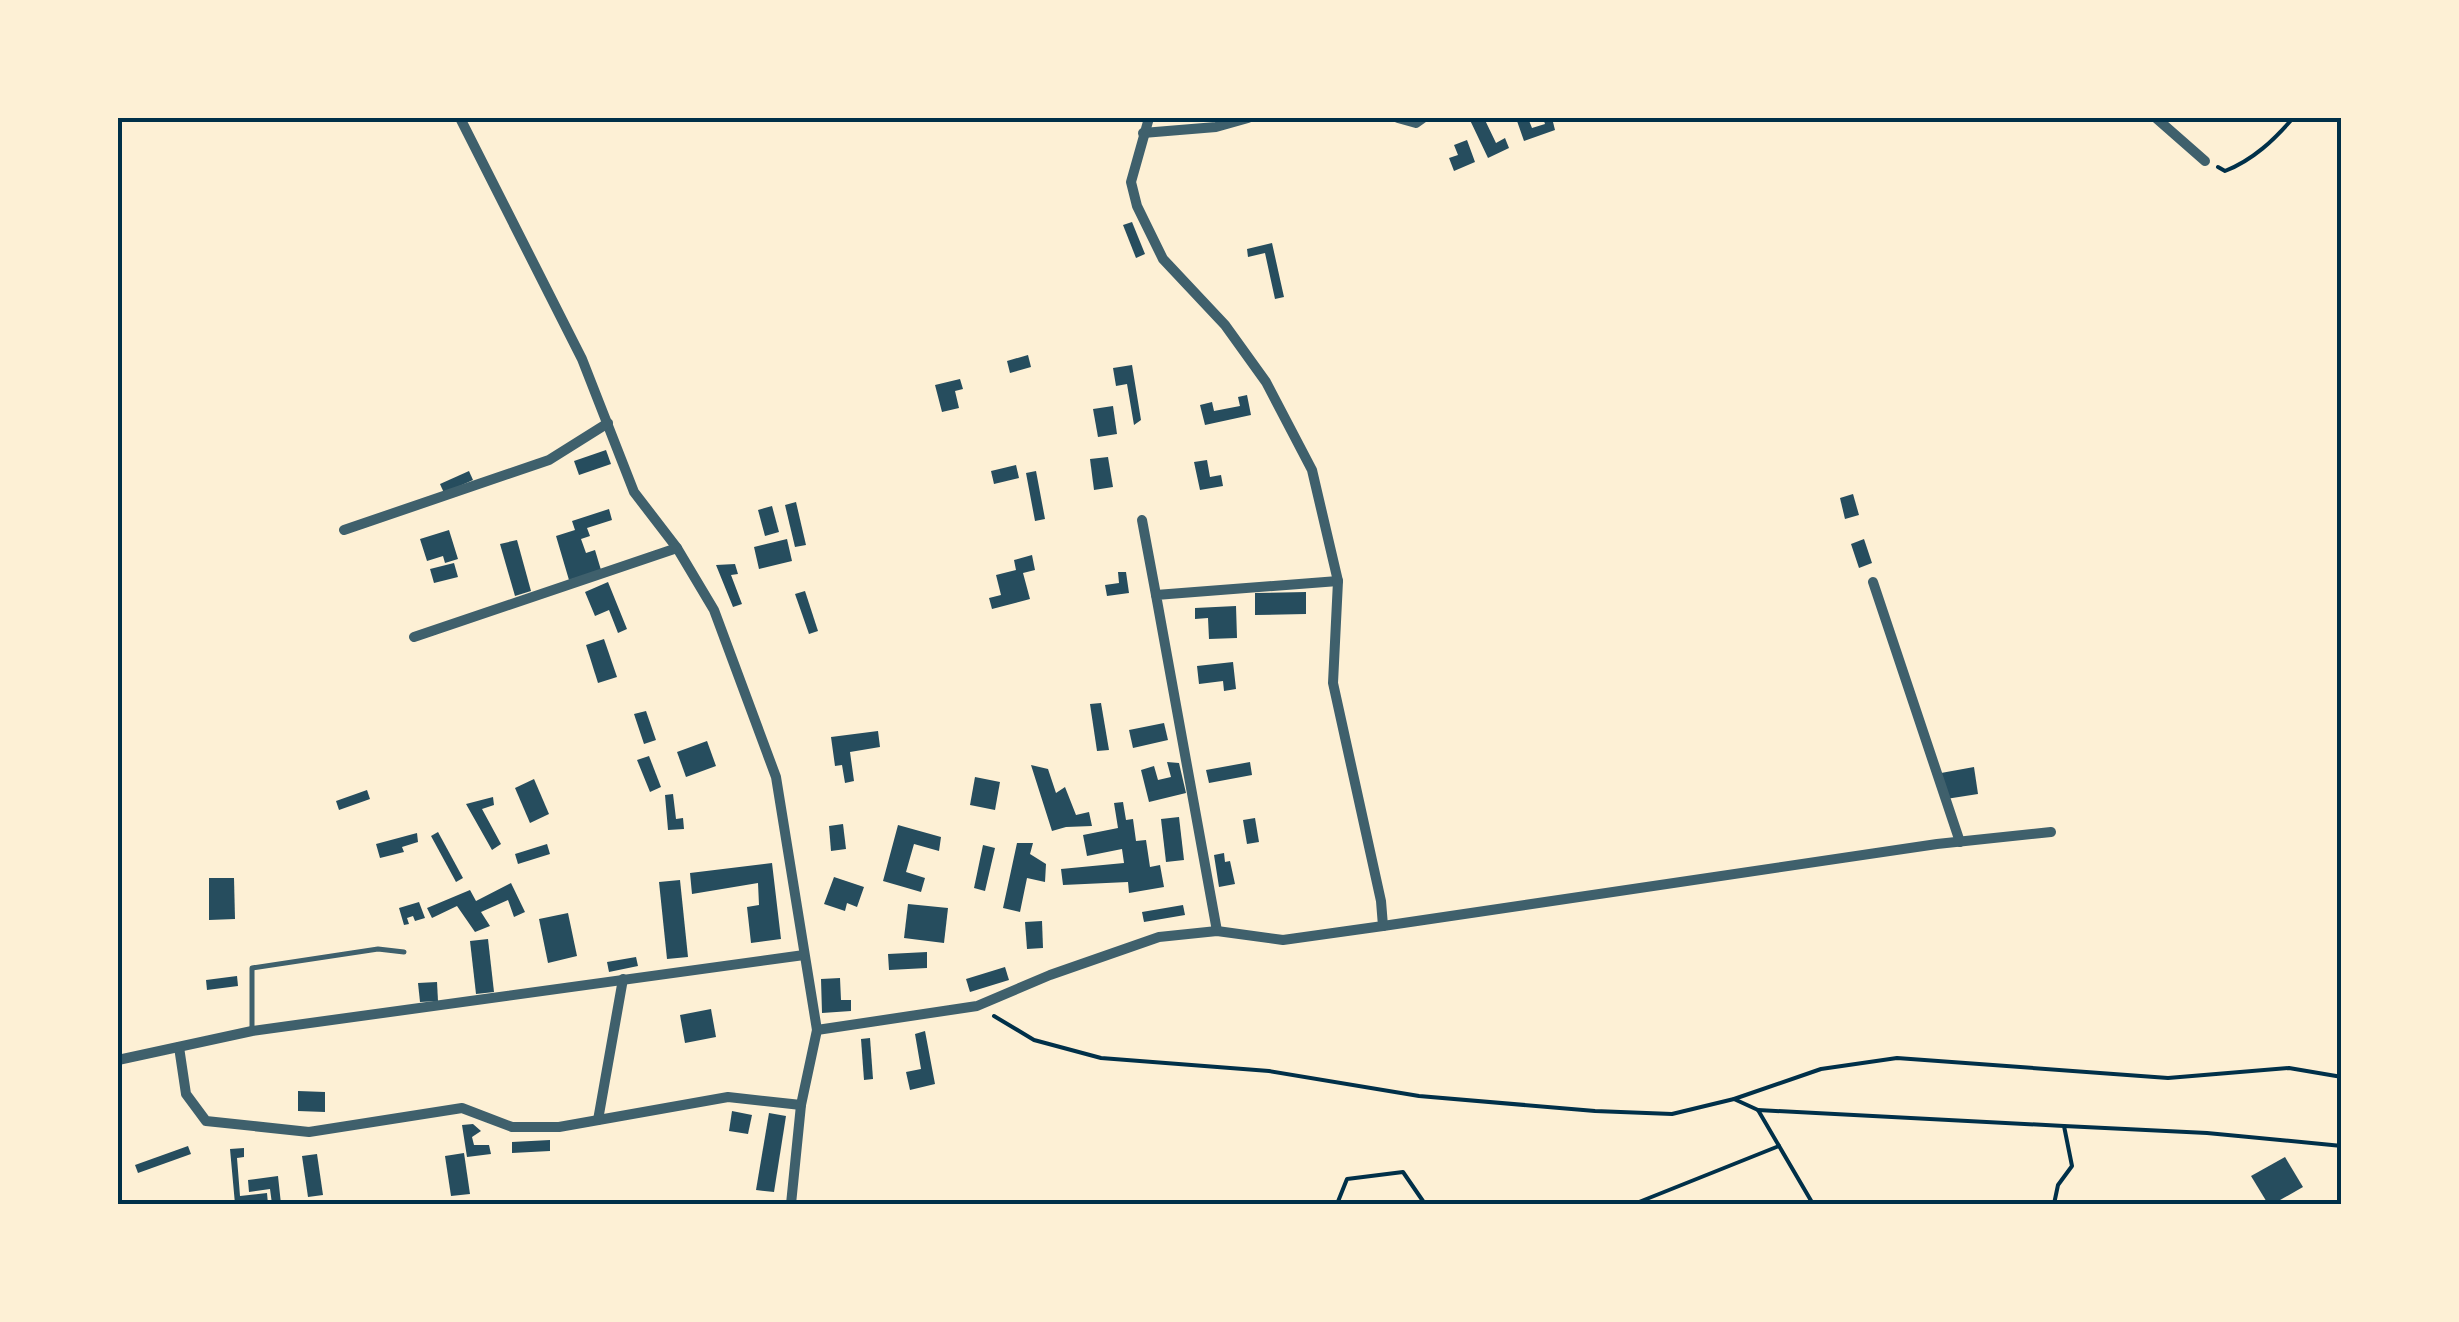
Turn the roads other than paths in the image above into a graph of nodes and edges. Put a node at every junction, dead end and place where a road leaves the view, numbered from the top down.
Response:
1 (460, 118) edge
2 (1149, 118) edge
3 (1248, 118) edge
4 (1398, 118) edge
5 (1424, 118) edge
6 (2156, 118) edge
7 (1142, 134) junction
8 (2204, 161) road end
9 (608, 424) junction
10 (1142, 520) dead end
11 (344, 530) dead end
12 (677, 548) junction
13 (1338, 580) junction
14 (1873, 582) dead end
15 (1156, 596) junction
16 (414, 637) dead end
17 (2051, 832) dead end
18 (1960, 842) junction
19 (1383, 926) junction
20 (1217, 931) junction
21 (404, 952) dead end
22 (804, 954) junction
23 (623, 979) junction
24 (817, 1030) junction
25 (252, 1032) junction
26 (179, 1047) junction
27 (118, 1060) edge
28 (801, 1106) junction
29 (598, 1120) junction
30 (791, 1204) edge

1 - 9 street
2 - 7 street
3 - 7 street
4 - 5 street
6 - 8 street
7 - 13 street
9 - 11 street
9 - 12 street
10 - 15 street
12 - 16 street
12 - 22 street
13 - 15 street
13 - 19 street
14 - 18 street
15 - 20 street
17 - 18 street
18 - 19 street
19 - 20 street
20 - 24 street
21 - 25 lane
22 - 23 street
22 - 24 street
23 - 25 street
23 - 29 street
24 - 28 street
25 - 26 street
26 - 27 street
26 - 29 street
28 - 29 street
28 - 30 street

